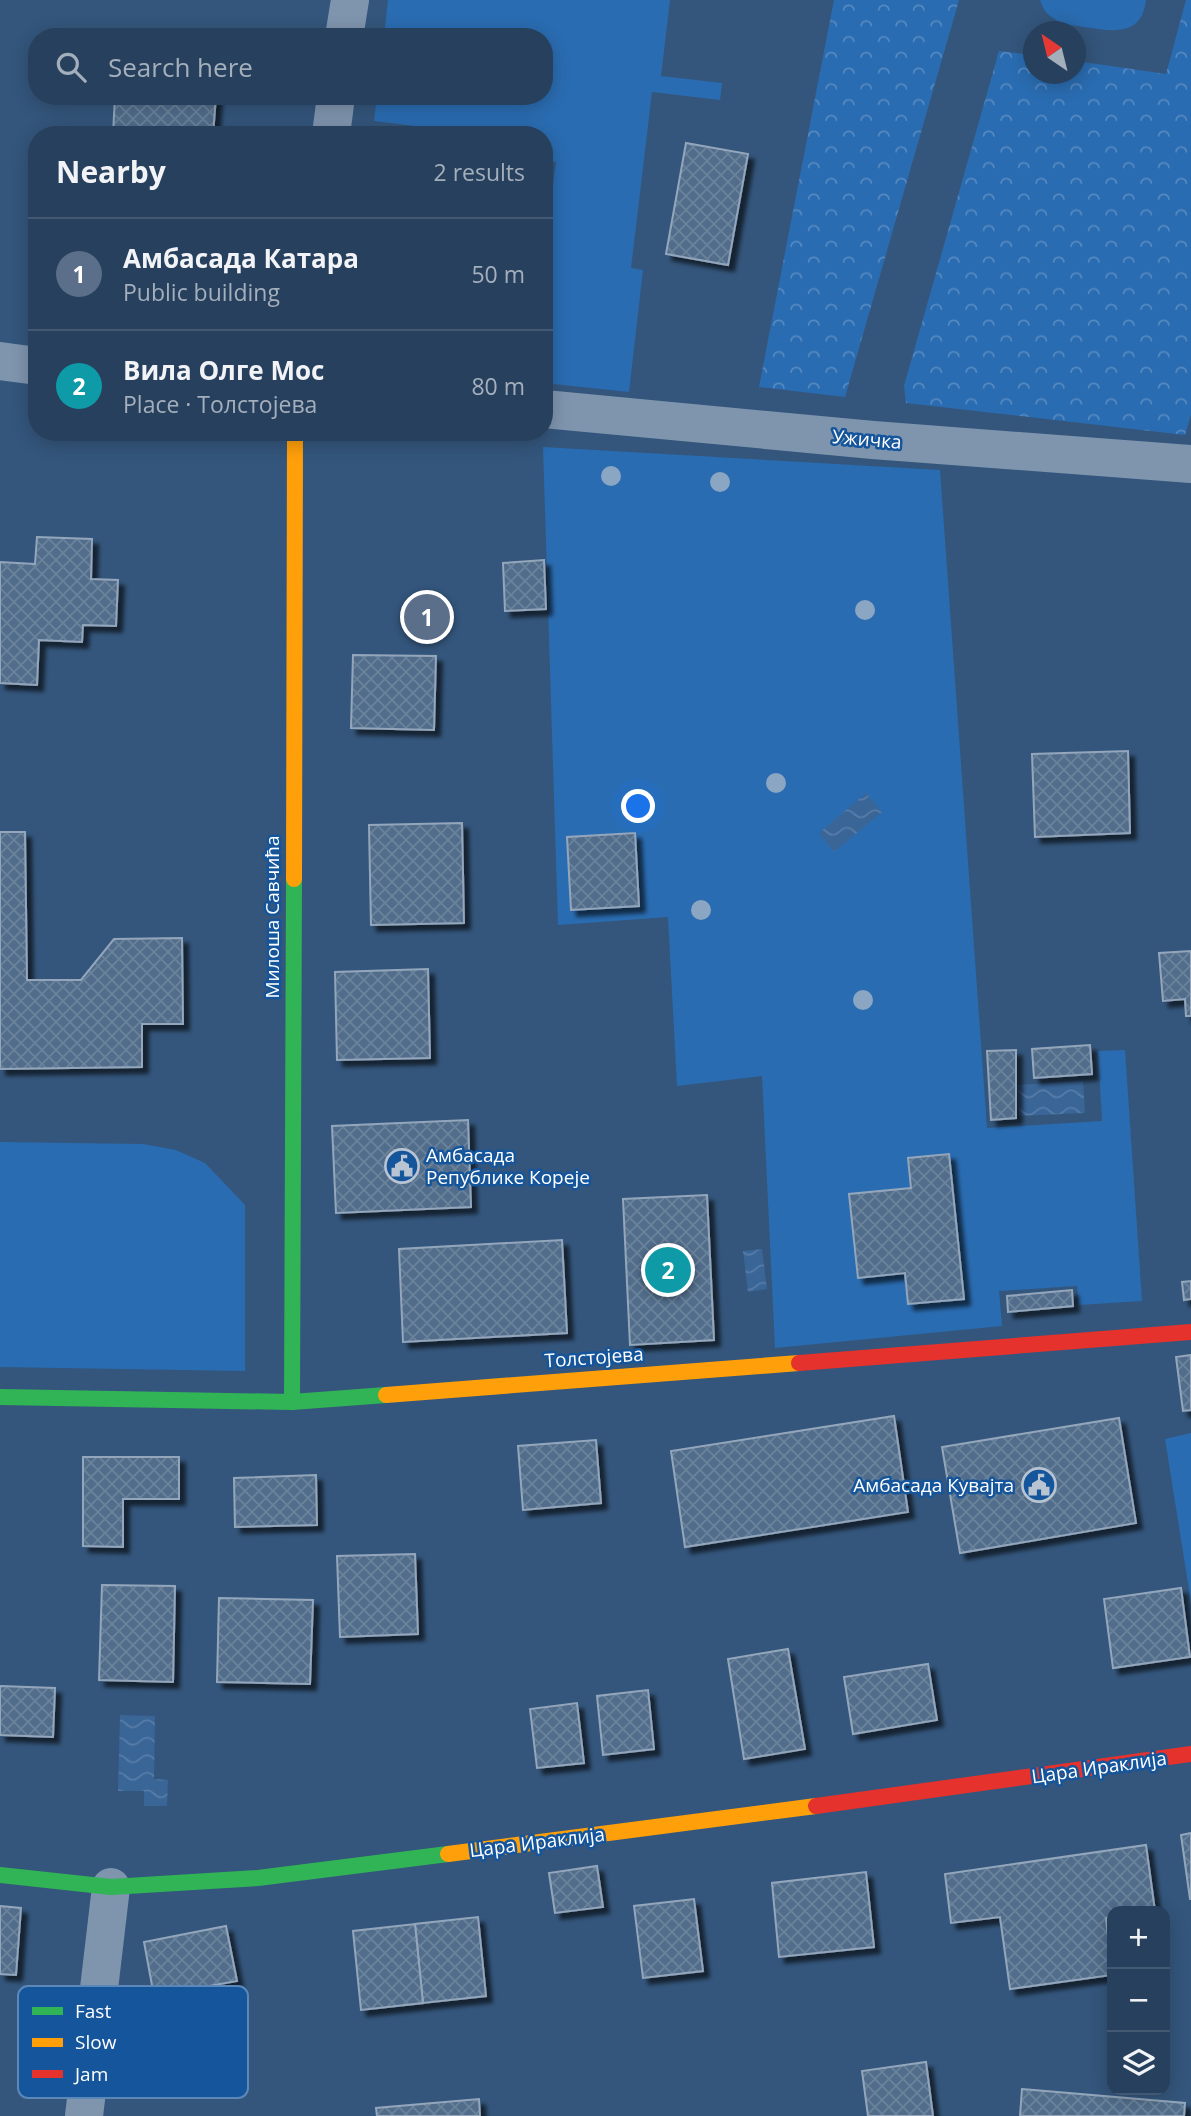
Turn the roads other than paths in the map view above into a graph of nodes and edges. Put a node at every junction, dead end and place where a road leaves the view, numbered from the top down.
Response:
1 (350, 0) edge
2 (346, 28) edge
3 (335, 105) edge
4 (332, 126) edge
5 (0, 361) edge
6 (28, 365) edge
7 (553, 410) edge
8 (295, 441) edge
9 (1190, 459) edge
10 (1191, 1332) edge
11 (0, 1397) edge
12 (292, 1402) junction
13 (1191, 1754) edge
14 (0, 1875) edge
15 (111, 1886) junction
16 (99, 1986) edge
17 (86, 2098) edge
18 (84, 2116) edge

1 - 2 street
3 - 4 street
5 - 6 street
7 - 9 street, Ужичка
8 - 12 street, Милоша Савчића
10 - 12 street, Толстојева
11 - 12 street, Толстојева
13 - 15 street, Цара Ираклија
14 - 15 street, Цара Ираклија
15 - 16 street
17 - 18 street

